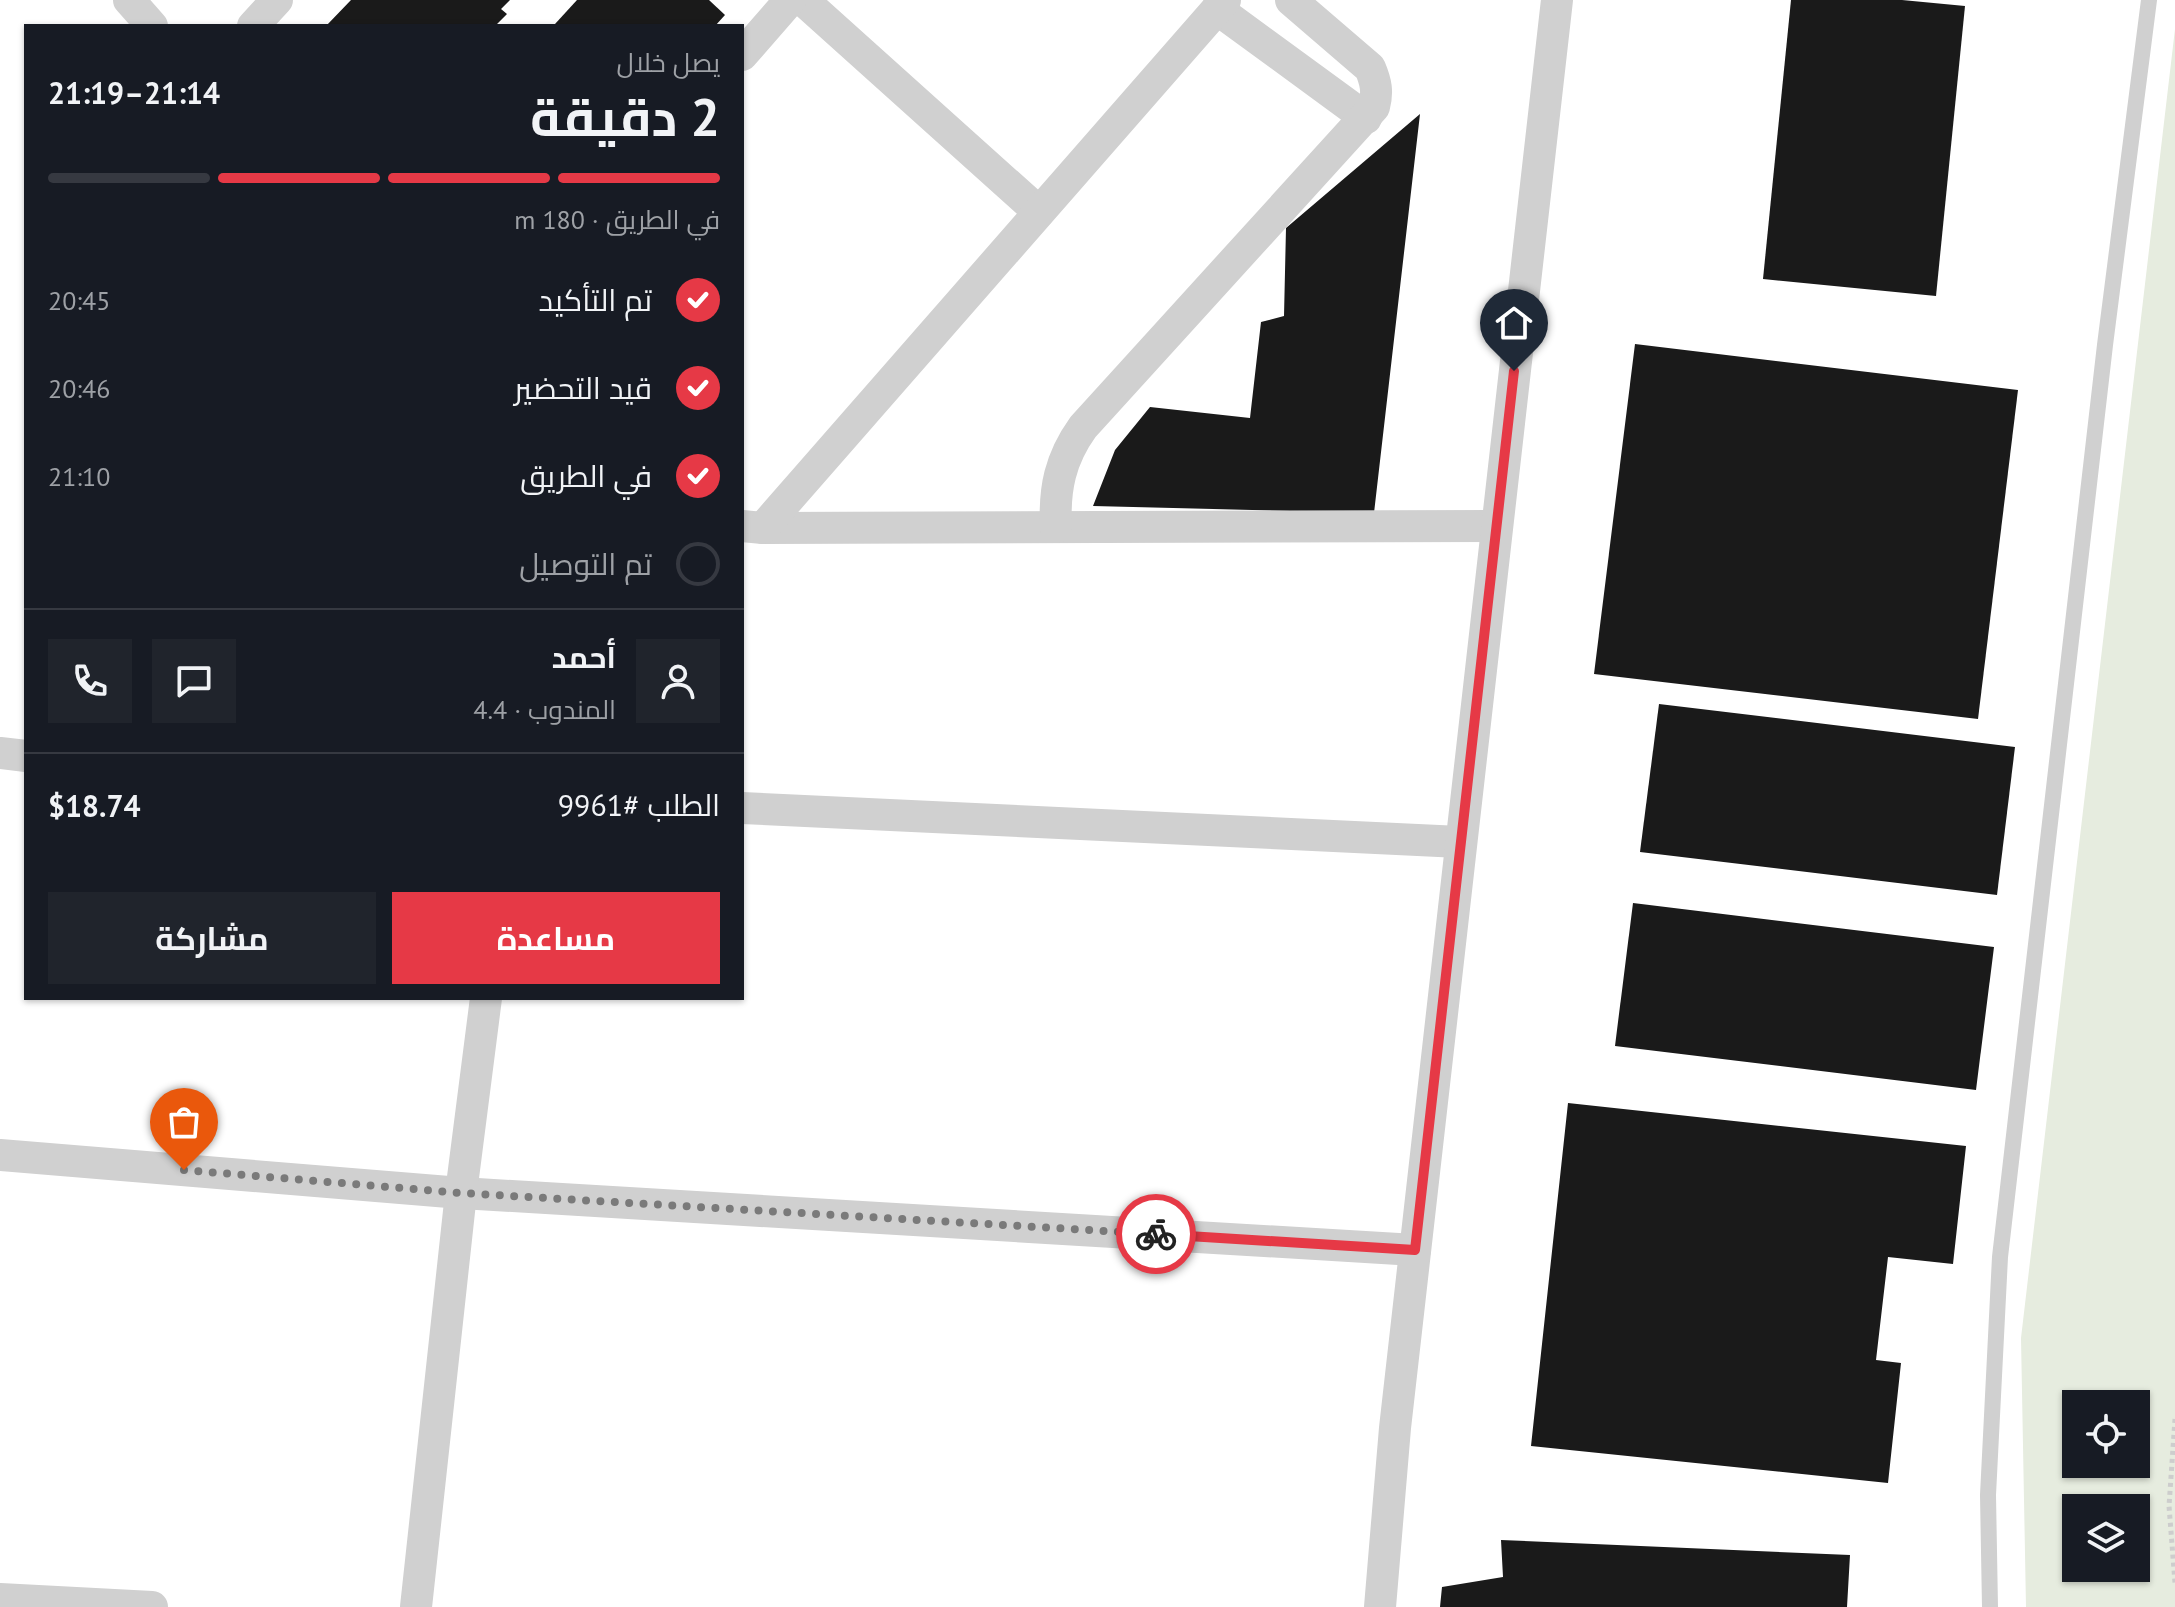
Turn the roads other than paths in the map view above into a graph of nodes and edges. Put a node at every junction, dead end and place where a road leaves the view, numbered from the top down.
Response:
1 (129, 0) edge
2 (277, 0) edge
3 (790, 0) edge
4 (803, 0) edge
5 (1291, 0) edge
6 (1557, 0) edge
7 (2149, 0) edge
8 (1221, 4) edge
9 (150, 24) edge
10 (255, 24) edge
11 (744, 53) edge
12 (1366, 118) junction
13 (1039, 212) junction
14 (1495, 526) junction
15 (752, 527) edge
16 (1056, 527) junction
17 (0, 753) edge
18 (24, 756) edge
19 (744, 808) edge
20 (1460, 842) junction
21 (486, 1000) edge
22 (0, 1155) edge
23 (461, 1193) junction
24 (1415, 1250) junction
25 (0, 1599) edge
26 (152, 1607) edge
27 (416, 1607) edge
28 (1380, 1607) edge
29 (1990, 1607) edge

1 - 9 street
2 - 10 street
3 - 11 street
4 - 13 street
5 - 12 street
6 - 14 street
7 - 29 lane
8 - 12 street
8 - 13 street
12 - 16 street
13 - 15 street
14 - 16 street
14 - 20 street
15 - 16 street
17 - 18 street
19 - 20 street
20 - 24 street
21 - 23 street
22 - 23 street
23 - 24 street
23 - 27 street
24 - 28 street
25 - 26 street

